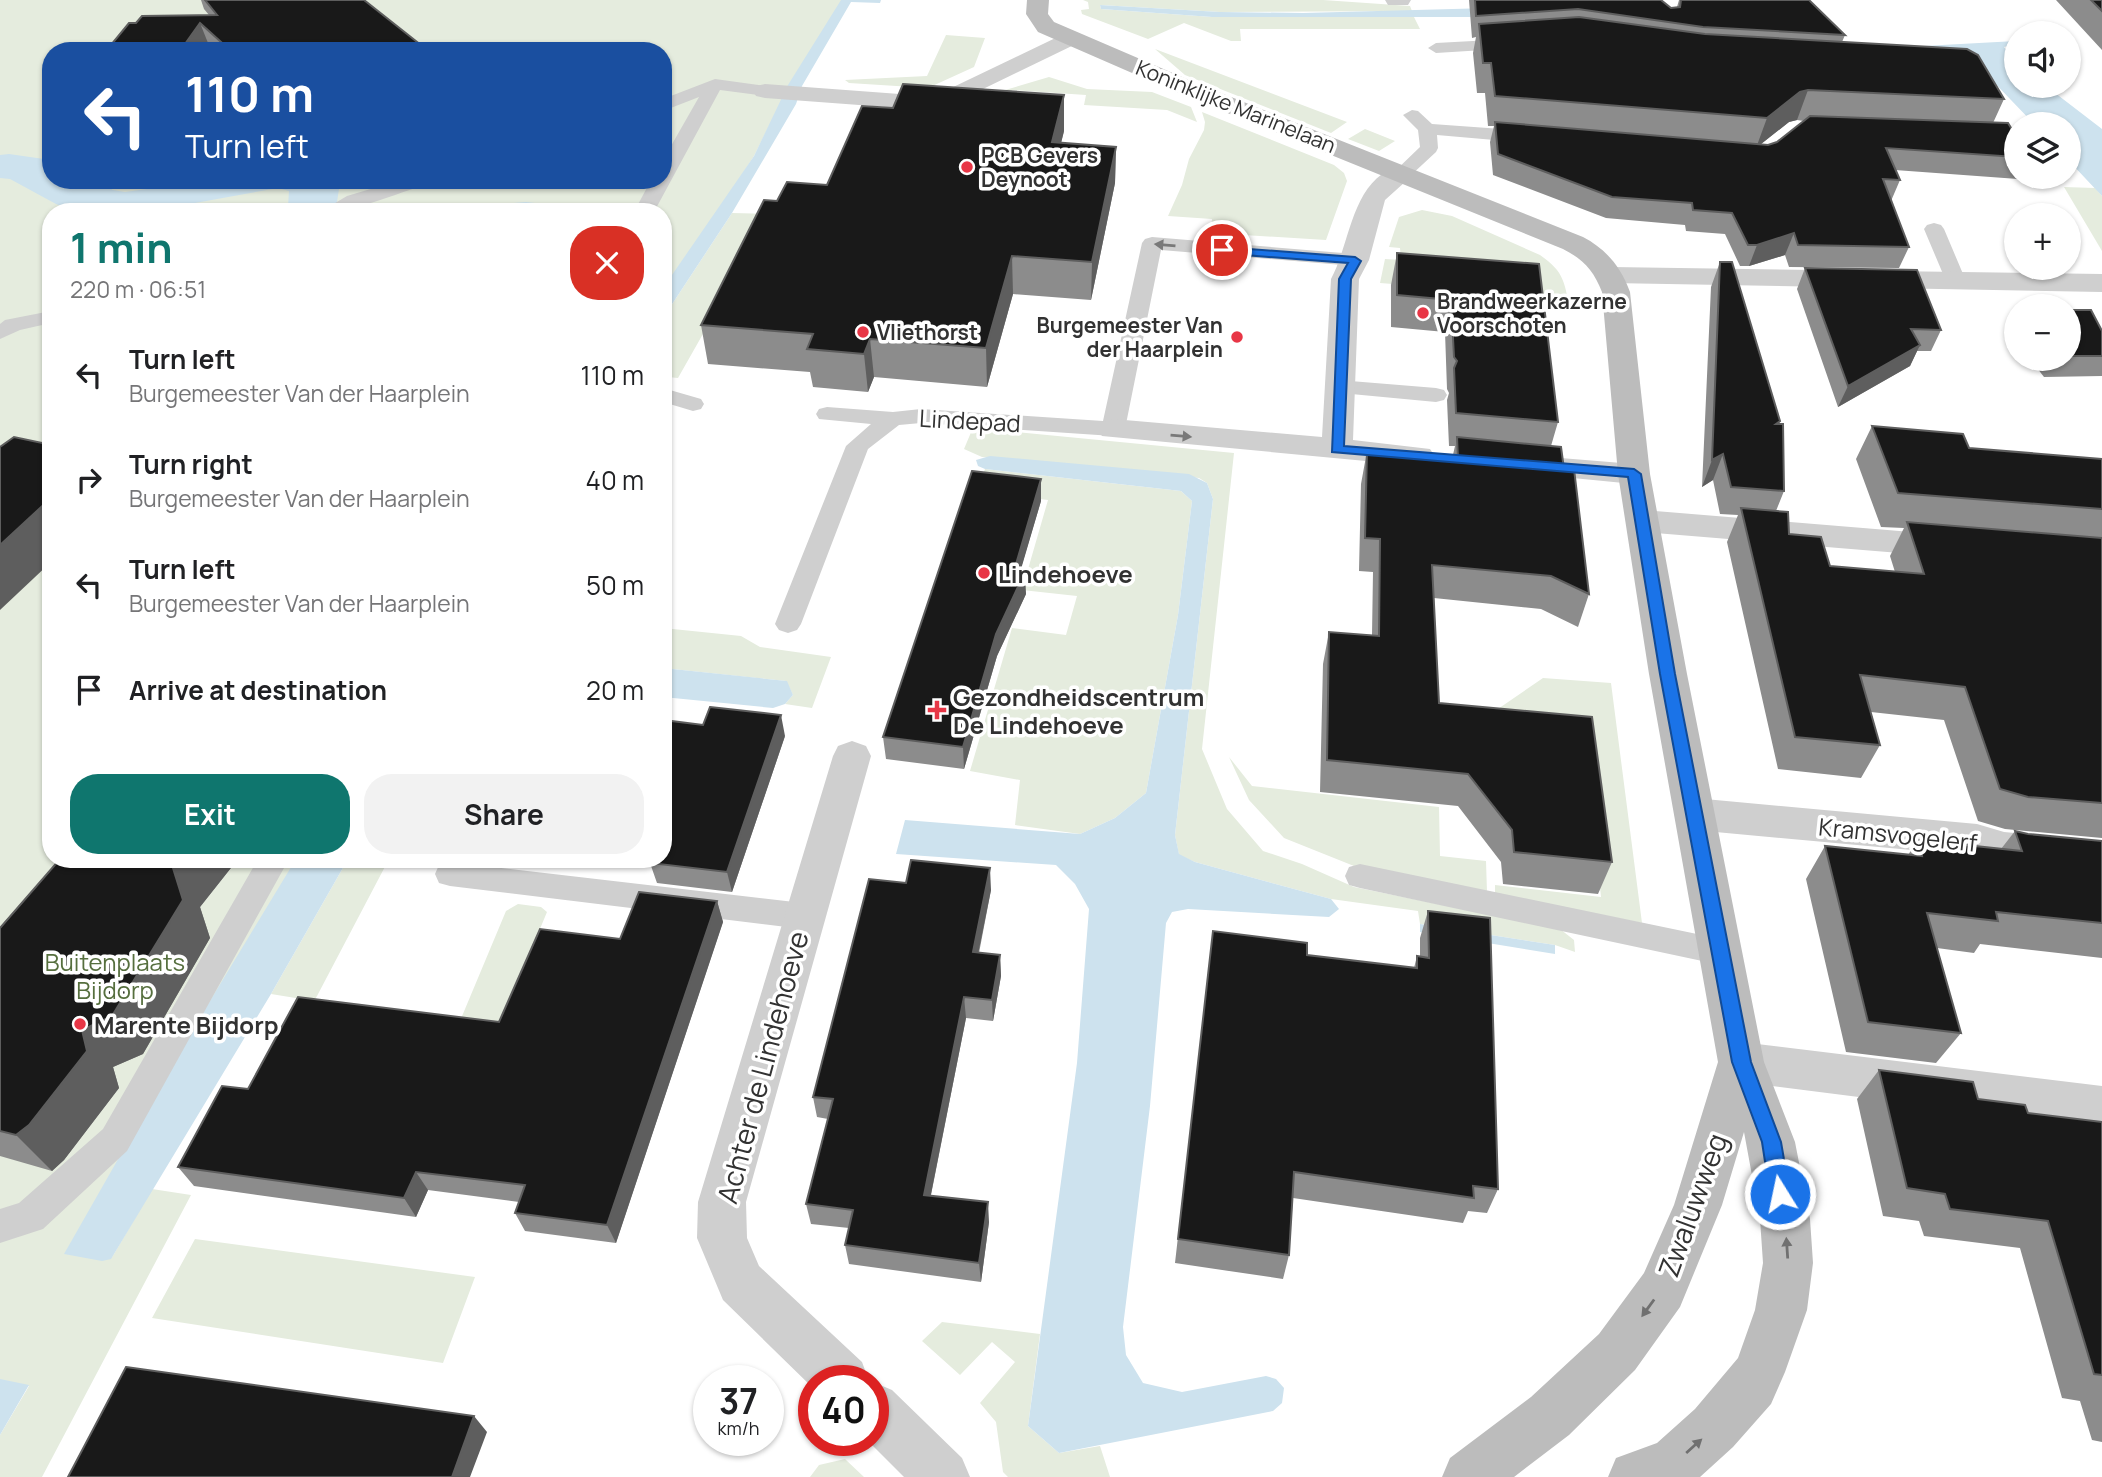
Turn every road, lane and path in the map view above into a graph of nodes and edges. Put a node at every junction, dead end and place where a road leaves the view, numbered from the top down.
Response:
1 (1038, 0) edge
2 (1070, 38) junction
3 (1523, 43) edge
4 (1436, 48) dead end
5 (715, 84) junction
6 (765, 91) joint
7 (672, 102) edge
8 (1412, 115) dead end
9 (1427, 129) junction
10 (1547, 139) edge
11 (672, 160) edge
12 (1402, 173) junction
13 (395, 189) edge
14 (353, 203) edge
15 (1934, 229) dead end
16 (1355, 261) junction
17 (1611, 275) junction
18 (1956, 281) junction
19 (2102, 283) edge
20 (42, 319) edge
21 (0, 333) edge
22 (1338, 387) junction
23 (1436, 395) dead end
24 (672, 398) edge
25 (693, 404) dead end
26 (827, 414) dead end
27 (893, 419) junction
28 (1113, 429) junction
29 (1337, 449) junction
30 (1445, 458) edge
31 (1486, 461) edge
32 (1634, 474) junction
33 (1643, 521) junction
34 (1977, 548) edge
35 (788, 624) dead end
36 (852, 756) dead end
37 (1694, 814) junction
38 (2102, 857) edge
39 (269, 868) edge
40 (450, 874) dead end
41 (1360, 876) dead end
42 (803, 916) junction
43 (1721, 952) junction
44 (1741, 1062) junction
45 (2102, 1107) edge
46 (0, 1226) edge
47 (826, 1365) edge
48 (889, 1425) edge
49 (943, 1477) edge
50 (1469, 1477) edge
51 (1635, 1477) edge

1 - 2 street, Koninklijke Marinelaan
2 - 6 street
2 - 12 street, Koninklijke Marinelaan
3 - 4 lane
5 - 6 lane
5 - 7 lane
5 - 11 lane
8 - 9 lane
9 - 10 lane
9 - 12 lane
12 - 16 street
12 - 17 street, Koninklijke Marinelaan
13 - 14 lane
15 - 18 lane
16 - 22 street
16 -> 28 lane
17 - 18 street
17 - 32 street, Zwaluwweg
18 - 19 street
20 - 21 lane
22 - 23 lane
22 - 29 street
24 - 25 lane
26 - 27 lane
27 - 28 lane, Lindepad
27 - 35 lane, Lindepad
28 -> 29 street
29 - 30 street
31 - 32 street
32 - 33 street, Zwaluwweg
33 - 34 street
33 - 37 street, Zwaluwweg
36 - 42 street, Achter de Lindehoeve
37 - 38 street, Kramsvogelerf
37 - 43 street, Zwaluwweg
39 - 46 lane
40 - 42 lane, Achter de Lindehoeve
41 - 43 lane
42 - 47 street, Achter de Lindehoeve
43 - 44 street, Zwaluwweg
44 - 45 street
44 -> 50 street, Zwaluwweg
51 -> 44 street, Zwaluwweg
48 - 49 street

